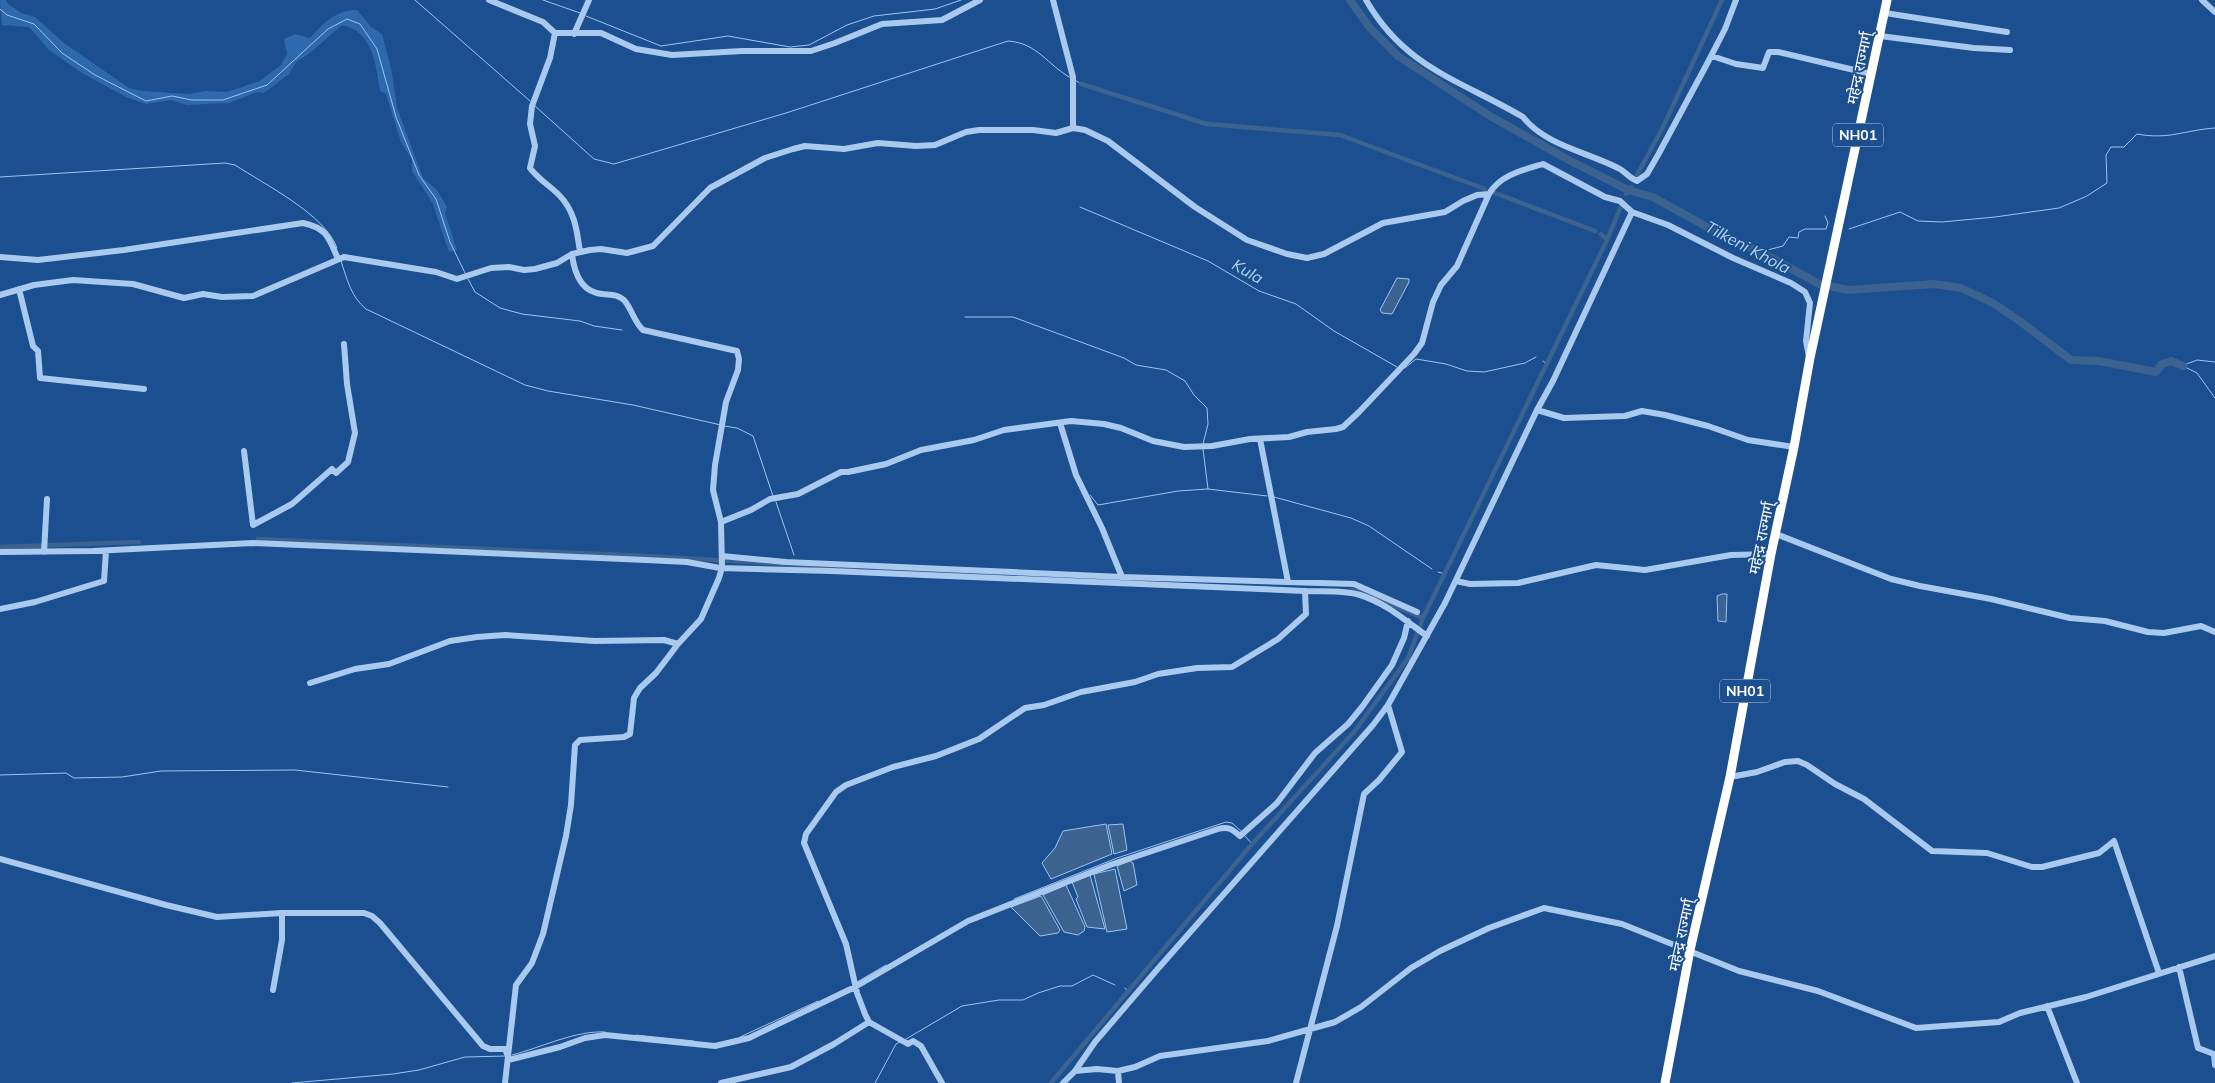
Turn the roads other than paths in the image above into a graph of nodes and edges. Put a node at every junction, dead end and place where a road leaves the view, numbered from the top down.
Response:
1 (489, 0) edge
2 (980, 0) edge
3 (1053, 0) edge
4 (1366, 0) edge
5 (1736, 0) edge
6 (1887, 0) edge
7 (2202, 0) edge
8 (589, 1) edge
9 (2215, 12) edge
10 (1884, 13) junction
11 (2008, 32) dead end
12 (555, 33) junction
13 (574, 34) junction
14 (1880, 36) junction
15 (2010, 50) dead end
16 (1712, 56) junction
17 (1871, 74) junction
18 (1073, 128) junction
19 (1489, 194) junction
20 (1632, 212) junction
21 (580, 252) junction
22 (572, 254) junction
23 (0, 257) edge
24 (341, 258) junction
25 (20, 289) junction
26 (0, 295) edge
27 (344, 344) dead end
28 (1810, 358) junction
29 (144, 389) dead end
30 (1537, 410) junction
31 (1060, 423) junction
32 (1260, 439) junction
33 (1794, 447) junction
34 (244, 451) dead end
35 (47, 499) dead end
36 (722, 522) junction
37 (1776, 534) junction
38 (44, 547) junction
39 (106, 551) junction
40 (0, 552) edge
41 (1770, 554) junction
42 (722, 556) junction
43 (721, 567) junction
44 (1122, 577) junction
45 (1456, 581) junction
46 (1288, 582) junction
47 (1304, 591) junction
48 (0, 609) edge
49 (1418, 612) dead end
50 (1408, 621) junction
51 (2215, 632) edge
52 (1424, 634) junction
53 (678, 644) junction
54 (310, 682) dead end
55 (1388, 704) junction
56 (1730, 776) junction
57 (0, 859) edge
58 (282, 913) junction
59 (1690, 950) junction
60 (2215, 956) edge
61 (2179, 967) junction
62 (2159, 973) junction
63 (854, 985) junction
64 (272, 990) dead end
65 (2047, 1006) junction
66 (869, 1022) junction
67 (1312, 1029) junction
68 (507, 1056) junction
69 (2215, 1065) edge
70 (1118, 1071) junction
71 (1074, 1072) junction
72 (505, 1083) edge
73 (721, 1083) edge
74 (942, 1083) edge
75 (1063, 1083) edge
76 (1118, 1083) edge
77 (1296, 1083) edge
78 (1665, 1083) edge
79 (2077, 1083) edge

1 - 12 street
2 - 13 street
3 - 18 street
4 - 16 street
5 - 16 street
6 - 10 highway, महेन्द्र राज्मार्ग् / NH01
7 - 9 street
8 - 13 street
10 - 11 street
10 - 14 highway, महेन्द्र राज्मार्ग् / NH01
12 - 13 street
12 - 21 street
14 - 15 street
14 - 17 highway, महेन्द्र राज्मार्ग् / NH01
16 - 17 street
17 - 28 highway, महेन्द्र राज्मार्ग् / NH01
18 - 19 street
18 - 21 street
19 - 20 street
19 - 32 street
20 - 28 street
20 - 30 street
21 - 22 street
22 - 24 street
22 - 36 street
23 - 24 street
24 - 25 street
25 - 26 street
25 - 29 street
27 - 34 street
28 - 33 highway, महेन्द्र राज्मार्ग् / NH01
30 - 33 street
30 - 45 street
31 - 32 street
31 - 36 street
31 - 44 street
32 - 46 street
33 - 37 highway, महेन्द्र राज्मार्ग् / NH01
35 - 38 street
36 - 42 street
37 - 41 highway, महेन्द्र राज्मार्ग् / NH01
37 - 51 street
38 - 39 street
38 - 40 street
39 - 43 street
39 - 48 street
41 - 45 street
41 - 56 highway, महेन्द्र राज्मार्ग् / NH01
42 - 43 street
42 - 44 street
43 - 47 street
43 - 53 street
44 - 46 street
45 - 52 street
46 - 49 street
47 - 50 street
47 - 63 street
50 - 52 street
50 - 63 street
52 - 55 street
53 - 54 street
53 - 68 street
55 - 67 street
55 - 71 street
56 - 59 highway, महेन्द्र राज्मार्ग् / NH01
56 - 62 street
57 - 58 street
58 - 64 street
58 - 68 street
59 - 65 street
59 - 67 street
59 - 78 highway, महेन्द्र राज्मार्ग् / NH01
60 - 61 street
61 - 62 street
61 - 69 street
62 - 65 street
63 - 66 street
63 - 68 street
65 - 79 street
66 - 73 street
66 - 74 street
67 - 70 street
67 - 77 street
68 - 72 street
70 - 71 street
70 - 76 street
71 - 75 street

